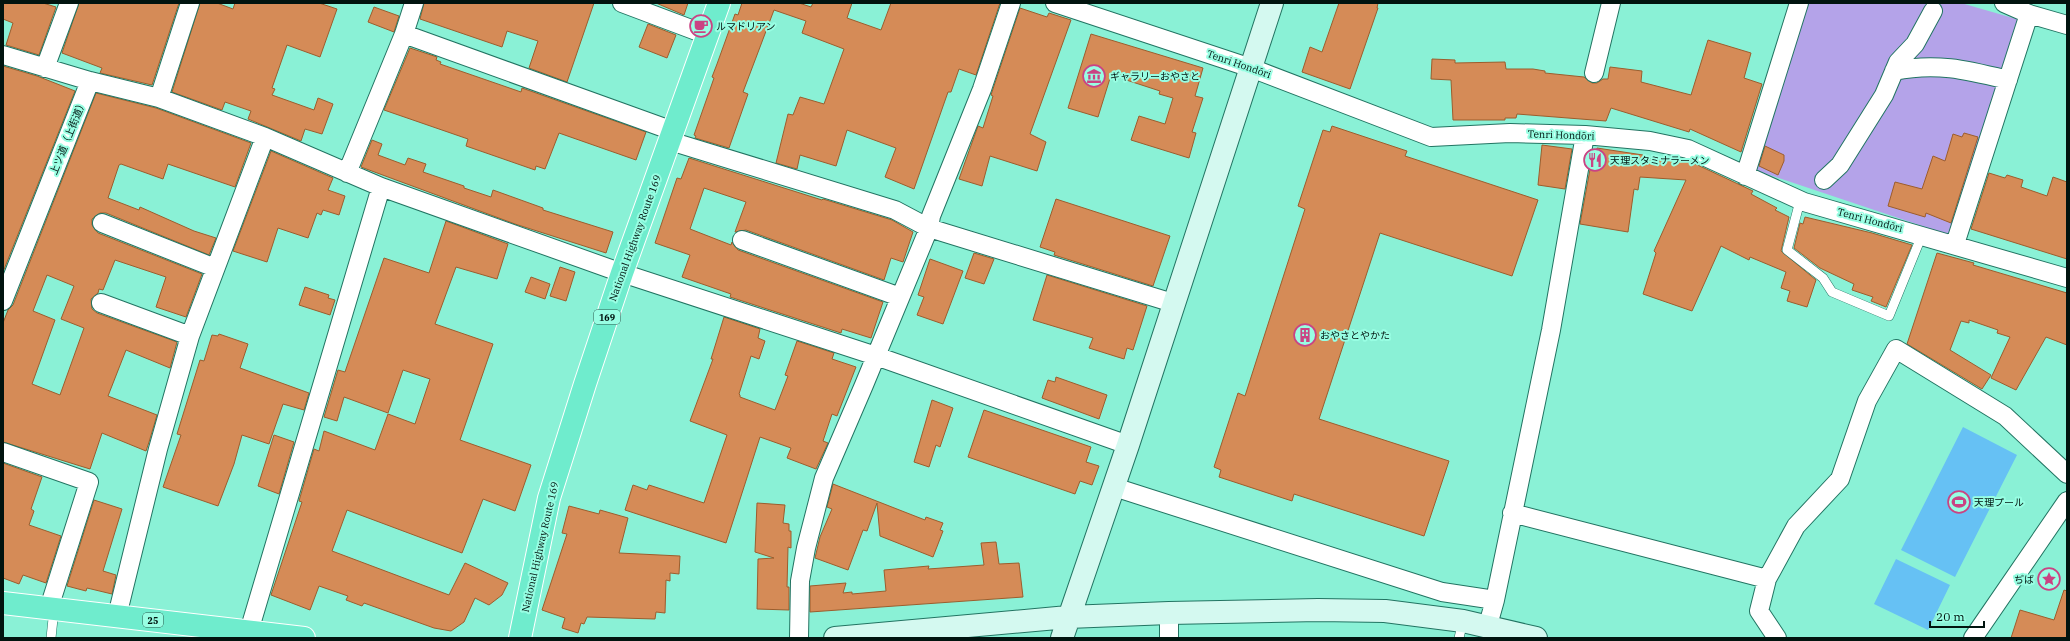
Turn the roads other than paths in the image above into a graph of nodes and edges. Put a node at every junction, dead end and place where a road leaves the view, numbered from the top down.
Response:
1 (69, 3) edge
2 (190, 3) edge
3 (622, 3) edge
4 (719, 3) edge
5 (1011, 3) edge
6 (1272, 3) edge
7 (1611, 3) edge
8 (1799, 3) edge
9 (2004, 3) edge
10 (410, 4) edge
11 (1061, 4) edge
12 (1933, 11) dead end
13 (2029, 14) junction
14 (2067, 25) edge
15 (404, 34) junction
16 (708, 35) junction
17 (3, 55) edge
18 (45, 68) junction
19 (1251, 68) junction
20 (1894, 72) junction
21 (1594, 73) dead end
22 (2008, 80) junction
23 (90, 81) junction
24 (159, 98) junction
25 (1586, 135) junction
26 (672, 136) junction
27 (264, 137) junction
28 (347, 173) junction
29 (1745, 176) junction
30 (1824, 180) dead end
31 (381, 186) junction
32 (1800, 201) junction
33 (102, 223) dead end
34 (928, 228) junction
35 (1922, 235) junction
36 (742, 240) dead end
37 (1955, 244) junction
38 (215, 268) junction
39 (622, 273) junction
40 (2067, 278) edge
41 (900, 297) junction
42 (3, 301) edge
43 (101, 303) dead end
44 (1173, 303) junction
45 (190, 336) junction
46 (876, 356) junction
47 (1128, 445) junction
48 (3, 452) edge
49 (2067, 474) edge
50 (1114, 487) junction
51 (2067, 501) edge
52 (1512, 514) junction
53 (1766, 579) junction
54 (1495, 600) junction
55 (3, 603) edge
56 (52, 608) junction
57 (117, 616) junction
58 (1068, 617) junction
59 (1488, 625) junction
60 (1169, 628) edge
61 (1461, 629) edge
62 (248, 635) edge
63 (51, 638) edge
64 (304, 638) edge
65 (520, 638) edge
66 (799, 638) edge
67 (835, 638) edge
68 (1062, 638) edge
69 (1536, 638) edge
70 (1777, 638) edge
71 (1973, 638) edge

1 - 18 street
2 - 24 street
3 - 16 street
4 - 16 highway, National Highway Route 169 / 169
5 - 34 street
6 - 19 street
7 - 21 street
8 - 29 street
9 - 13 street
10 - 15 street
11 - 19 street, Tenri Hondōri
12 - 20 street
13 - 14 street
13 - 22 street
15 - 26 street
15 - 28 street
16 - 26 highway, National Highway Route 169 / 169
17 - 18 street
18 - 23 street
19 - 25 street, Tenri Hondōri
19 - 44 street
20 - 22 street
20 - 30 street
22 - 37 street
23 - 24 street
23 - 42 street, 上ツ道（上街道）
24 - 27 street
25 - 29 street, Tenri Hondōri
25 - 52 street
26 - 34 street
26 - 39 highway, National Highway Route 169 / 169
27 - 28 street
27 - 38 street
28 - 31 street
29 - 32 street, Tenri Hondōri
31 - 39 street
31 - 62 street
32 - 35 street, Tenri Hondōri
32 - 35 lane
33 - 38 street
34 - 41 street
34 - 44 street
35 - 37 street, Tenri Hondōri
36 - 41 street
37 - 40 street, Tenri Hondōri
38 - 45 street
39 - 46 street
39 - 65 highway, National Highway Route 169 / 169
41 - 46 street
43 - 45 street
44 - 47 street
45 - 57 street
46 - 47 street
46 - 66 street
47 - 50 street
48 - 56 street
49 - 53 street
50 - 54 street
50 - 58 street
51 - 71 street
52 - 53 street
52 - 54 street
53 - 70 street
54 - 59 street
55 - 56 highway, 25
56 - 57 highway, 25
56 - 63 lane
57 - 62 highway, 25
58 - 60 street
58 - 67 street
58 - 68 street
59 - 61 street
59 - 69 street
60 - 61 street
62 - 64 highway, 25

